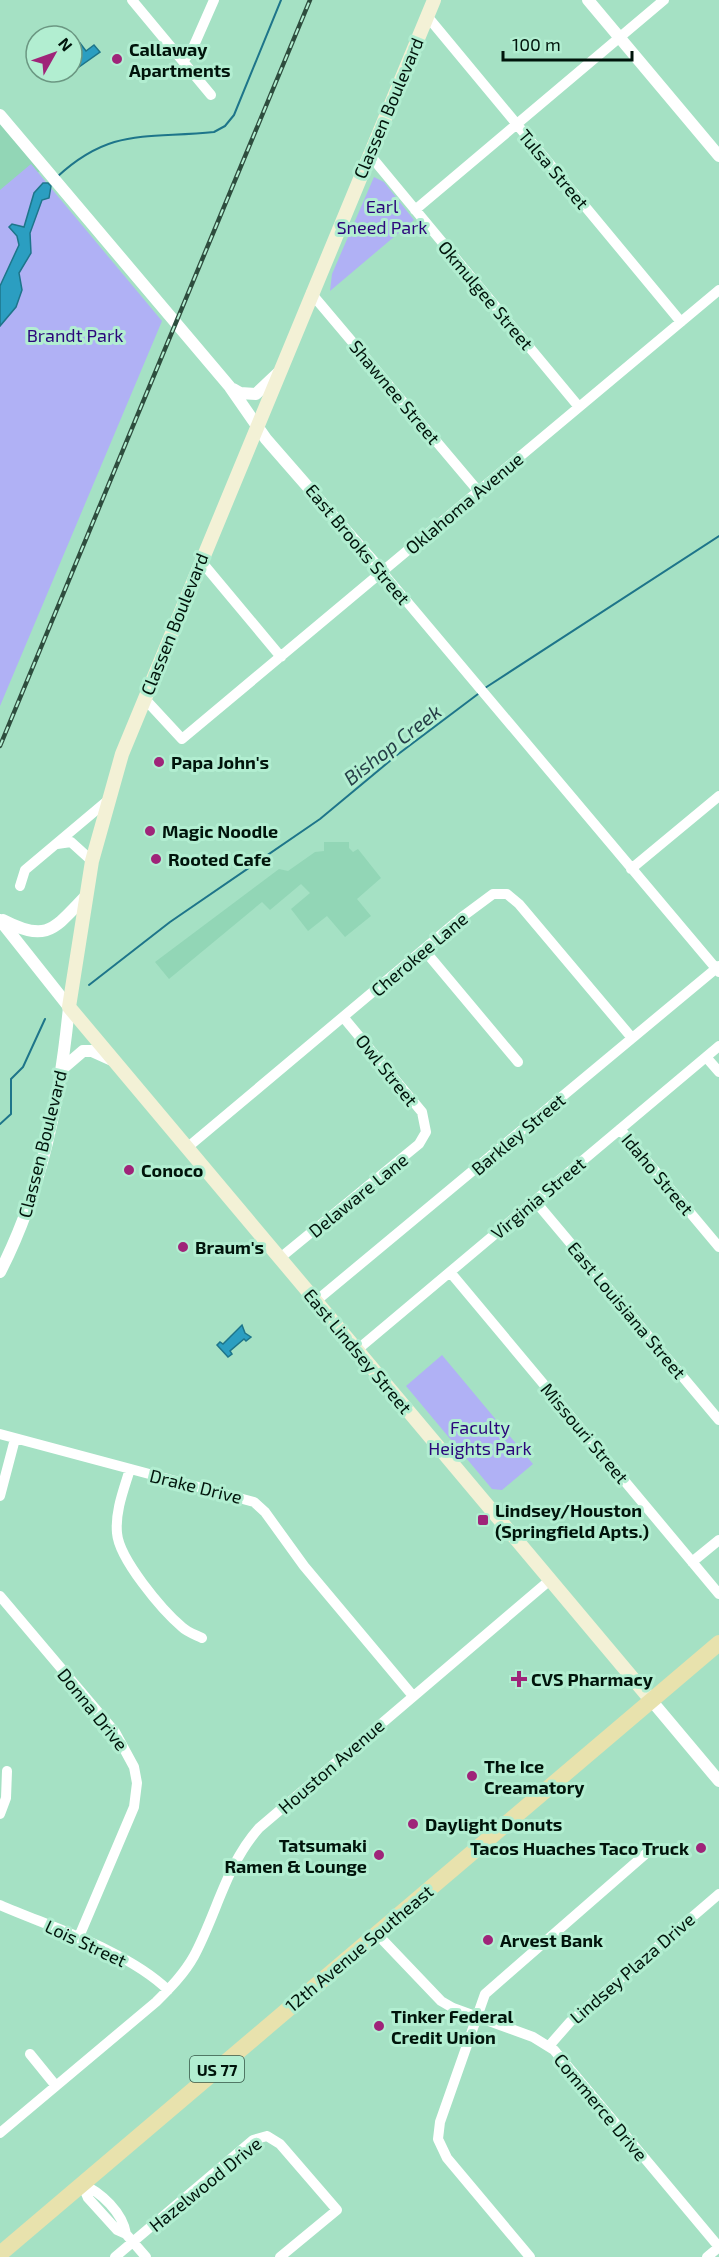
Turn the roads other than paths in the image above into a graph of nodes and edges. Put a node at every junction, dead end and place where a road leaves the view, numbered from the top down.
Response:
1 (132, 0) edge
2 (214, 0) edge
3 (434, 0) edge
4 (588, 0) edge
5 (664, 0) edge
6 (427, 16) junction
7 (620, 38) junction
8 (183, 61) junction
9 (211, 95) dead end
10 (0, 114) edge
11 (516, 124) junction
12 (369, 154) junction
13 (719, 156) edge
14 (415, 210) junction
15 (719, 290) edge
16 (311, 293) junction
17 (681, 322) junction
18 (279, 372) junction
19 (230, 387) junction
20 (579, 407) junction
21 (256, 424) junction
22 (277, 451) junction
23 (244, 455) junction
24 (479, 492) junction
25 (200, 560) junction
26 (382, 572) junction
27 (281, 657) junction
28 (144, 698) junction
29 (719, 796) edge
30 (107, 801) junction
31 (54, 845) junction
32 (92, 861) junction
33 (631, 869) junction
34 (20, 886) dead end
35 (85, 897) junction
36 (0, 919) edge
37 (425, 951) junction
38 (718, 969) edge
39 (69, 1007) junction
40 (344, 1018) junction
41 (632, 1038) junction
42 (719, 1046) edge
43 (706, 1057) junction
44 (112, 1060) junction
45 (518, 1062) dead end
46 (62, 1069) junction
47 (719, 1072) edge
48 (426, 1125) joint
49 (620, 1129) junction
50 (189, 1147) junction
51 (535, 1201) junction
52 (719, 1247) edge
53 (280, 1258) junction
54 (0, 1272) edge
55 (450, 1272) junction
56 (316, 1301) junction
57 (357, 1350) junction
58 (719, 1420) edge
59 (0, 1434) edge
60 (15, 1439) junction
61 (130, 1469) junction
62 (0, 1496) edge
63 (719, 1540) edge
64 (692, 1562) junction
65 (550, 1580) junction
66 (719, 1594) edge
67 (0, 1596) edge
68 (202, 1638) dead end
69 (719, 1643) edge
70 (413, 1696) junction
71 (651, 1700) junction
72 (7, 1771) dead end
73 (719, 1781) edge
74 (0, 1814) edge
75 (649, 1851) dead end
76 (719, 1894) edge
77 (0, 1905) edge
78 (377, 1934) junction
79 (78, 1939) junction
80 (168, 1990) junction
81 (477, 2018) junction
82 (549, 2046) junction
83 (30, 2054) dead end
84 (56, 2086) junction
85 (0, 2133) edge
86 (82, 2184) junction
87 (130, 2238) junction
88 (719, 2247) edge
89 (0, 2254) edge
90 (116, 2257) edge
91 (146, 2257) edge
92 (280, 2257) edge
93 (530, 2257) edge
94 (707, 2257) edge

1 - 8 street
2 - 8 street
3 - 6 main road, Classen Boulevard
4 - 7 street
5 - 7 street
6 - 11 street, Tulsa Street
6 - 12 main road, Classen Boulevard
7 - 11 street
7 - 13 street
8 - 9 street
10 - 19 street, East Brooks Street
11 - 14 street
11 - 17 street, Tulsa Street
12 - 14 street, Okmulgee Street
12 - 16 main road, Classen Boulevard
14 - 20 street, Okmulgee Street
15 - 17 street, Oklahoma Avenue
16 - 18 main road, Classen Boulevard
16 - 24 street, Shawnee Street
17 - 20 street, Oklahoma Avenue
18 - 19 street
18 - 21 main road, Classen Boulevard
19 - 21 street, East Brooks Street
20 - 24 street, Oklahoma Avenue
21 - 22 street, East Brooks Street
21 - 23 main road, Classen Boulevard
22 - 23 street
22 - 26 street, East Brooks Street
23 - 25 main road, Classen Boulevard
24 - 26 street, Oklahoma Avenue
25 - 27 street
25 - 28 main road, Classen Boulevard
26 - 27 street, Oklahoma Avenue
26 - 33 street, East Brooks Street
27 - 28 street, Oklahoma Avenue
28 - 30 main road, Classen Boulevard
29 - 33 street
30 - 31 street
30 - 32 main road, Classen Boulevard
31 - 32 street
31 - 34 street
32 - 35 main road, Classen Boulevard
33 - 38 street, East Brooks Street
35 - 36 street
35 - 39 main road, Classen Boulevard
36 - 39 street, East Lindsey Street
37 - 40 street, Cherokee Lane
37 - 41 street, Cherokee Lane
37 - 45 street
38 - 41 street, Barkley Street
39 - 44 main road, East Lindsey Street
39 - 46 street, Classen Boulevard
40 - 48 street, Owl Street
40 - 50 street, Cherokee Lane
41 - 56 street, Barkley Street
42 - 43 street, Virginia Street
43 - 47 street
43 - 49 street, Virginia Street
44 - 46 street
44 - 50 main road, East Lindsey Street
46 - 54 street, Classen Boulevard
48 - 53 street, Delaware Lane
49 - 51 street, Virginia Street
49 - 52 street, Idaho Street
50 - 53 main road, East Lindsey Street
51 - 55 street, Virginia Street
51 - 58 street, East Louisiana Street
53 - 56 main road, East Lindsey Street
55 - 57 street, Virginia Street
55 - 64 street, Missouri Street
56 - 57 main road, East Lindsey Street
57 - 65 main road, East Lindsey Street
59 - 60 street, Drake Drive
60 - 61 street, Drake Drive
60 - 62 street
61 - 68 street
61 - 70 street, Drake Drive
63 - 64 street
64 - 66 street, Missouri Street
65 - 70 street, Houston Avenue
65 - 71 main road, East Lindsey Street
67 - 79 street, Donna Drive
69 - 71 main road, 12th Avenue Southeast / US 77
70 - 80 street, Houston Avenue
71 - 73 street, East Lindsey Street
71 - 78 main road, 12th Avenue Southeast / US 77
72 - 74 street
75 - 81 street
76 - 82 street, Lindsey Plaza Drive
77 - 79 street, Lois Street
78 - 81 street, Commerce Drive
78 - 86 main road, 12th Avenue Southeast / US 77
79 - 80 street, Lois Street
80 - 84 street, Houston Avenue
81 - 82 street, Commerce Drive
81 - 93 street
82 - 88 street, Commerce Drive
83 - 84 street
84 - 85 street, Houston Avenue
86 - 87 street
86 - 89 main road, 12th Avenue Southeast / US 77
87 - 90 street, Hazelwood Drive
87 - 91 street
87 - 92 street, Hazelwood Drive
88 - 94 street

